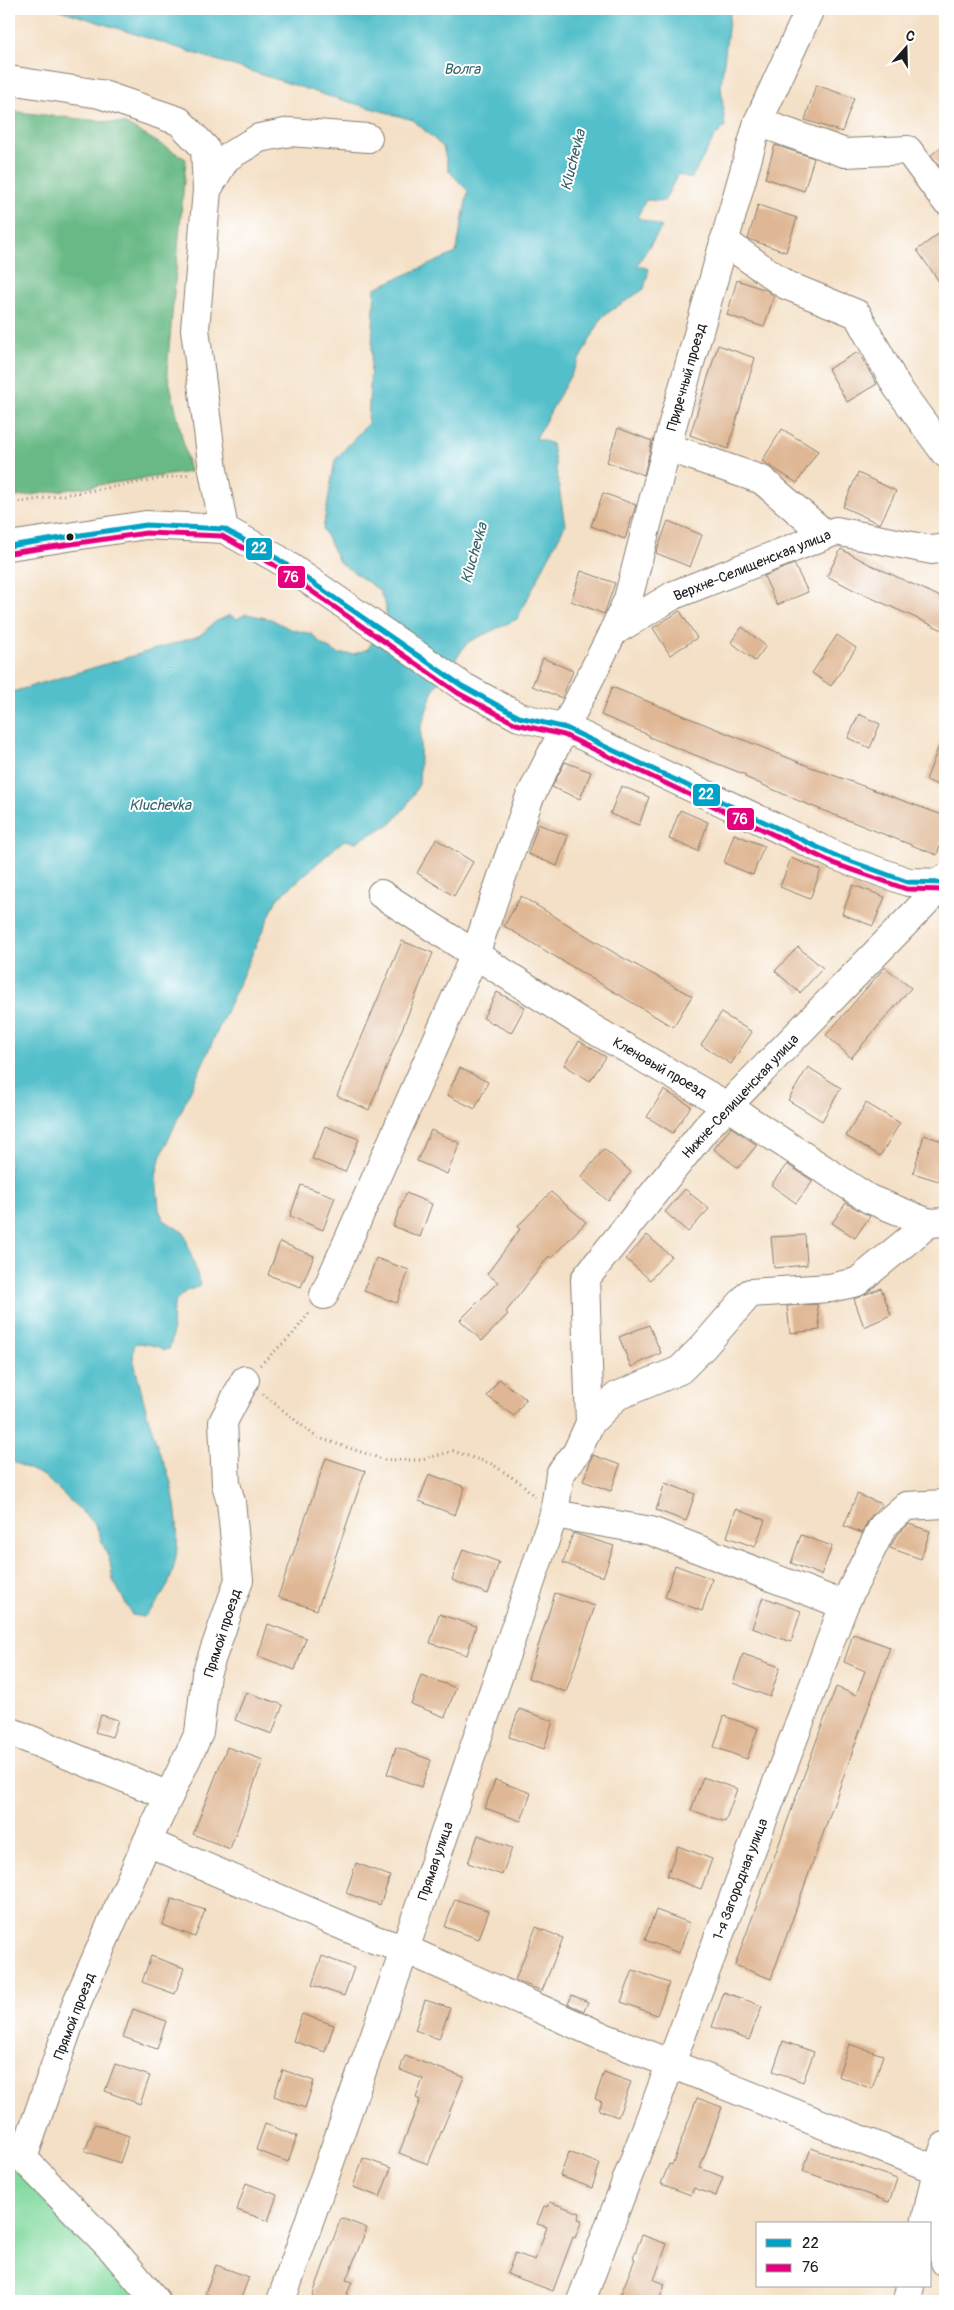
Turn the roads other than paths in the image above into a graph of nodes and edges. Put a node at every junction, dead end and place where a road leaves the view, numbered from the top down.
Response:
1 (810, 9) edge
2 (9, 80) edge
3 (758, 122) junction
4 (368, 138) dead end
5 (207, 190) junction
6 (945, 200) edge
7 (724, 240) junction
8 (667, 446) junction
9 (945, 453) edge
10 (224, 529) junction
11 (826, 535) junction
12 (9, 546) edge
13 (945, 548) edge
14 (613, 632) junction
15 (566, 728) junction
16 (945, 881) edge
17 (381, 894) dead end
18 (475, 954) junction
19 (728, 1106) junction
20 (940, 1230) edge
21 (324, 1295) road end
22 (245, 1380) road end
23 (590, 1423) junction
24 (945, 1504) edge
25 (554, 1514) junction
26 (844, 1605) junction
27 (9, 1731) edge
28 (169, 1796) junction
29 (147, 1842) junction
30 (405, 1949) junction
31 (670, 2065) junction
32 (16, 2151) edge
33 (941, 2158) edge
34 (928, 2213) edge
35 (932, 2225) edge
36 (945, 2262) edge
37 (910, 2288) edge
38 (156, 2301) edge
39 (281, 2301) edge
40 (581, 2301) edge
41 (907, 2301) edge

1 - 3 street, Приречный проезд
2 - 5 street
3 - 6 street
3 - 7 street, Приречный проезд
4 - 5 street
5 - 10 street
7 - 8 street, Приречный проезд
7 - 9 street
8 - 11 street
8 - 14 street, Приречный проезд
10 - 12 street
10 - 15 street
11 - 13 street, Верхне-Селищенская улица
11 - 14 street, Верхне-Селищенская улица
14 - 15 street
15 - 16 street
15 - 18 street
16 - 19 street, Нижне-Селищенская улица
17 - 18 street, Кленовый проезд
18 - 19 street, Кленовый проезд
18 - 21 street
19 - 20 street, Кленовый проезд
19 - 23 street, Нижне-Селищенская улица
20 - 23 street
22 - 28 street, Прямой проезд
23 - 25 street, Прямая улица
24 - 26 street, 1-я Загородная улица
25 - 26 street
25 - 30 street, Прямая улица
26 - 31 street, 1-я Загородная улица
27 - 28 street
28 - 29 street, Прямой проезд
29 - 30 street
29 - 32 street, Прямой проезд
30 - 31 street
30 - 39 street, Прямая улица
31 - 33 street
31 - 40 street, 1-я Загородная улица
32 - 38 street
33 - 34 street
35 - 36 street
37 - 41 street

